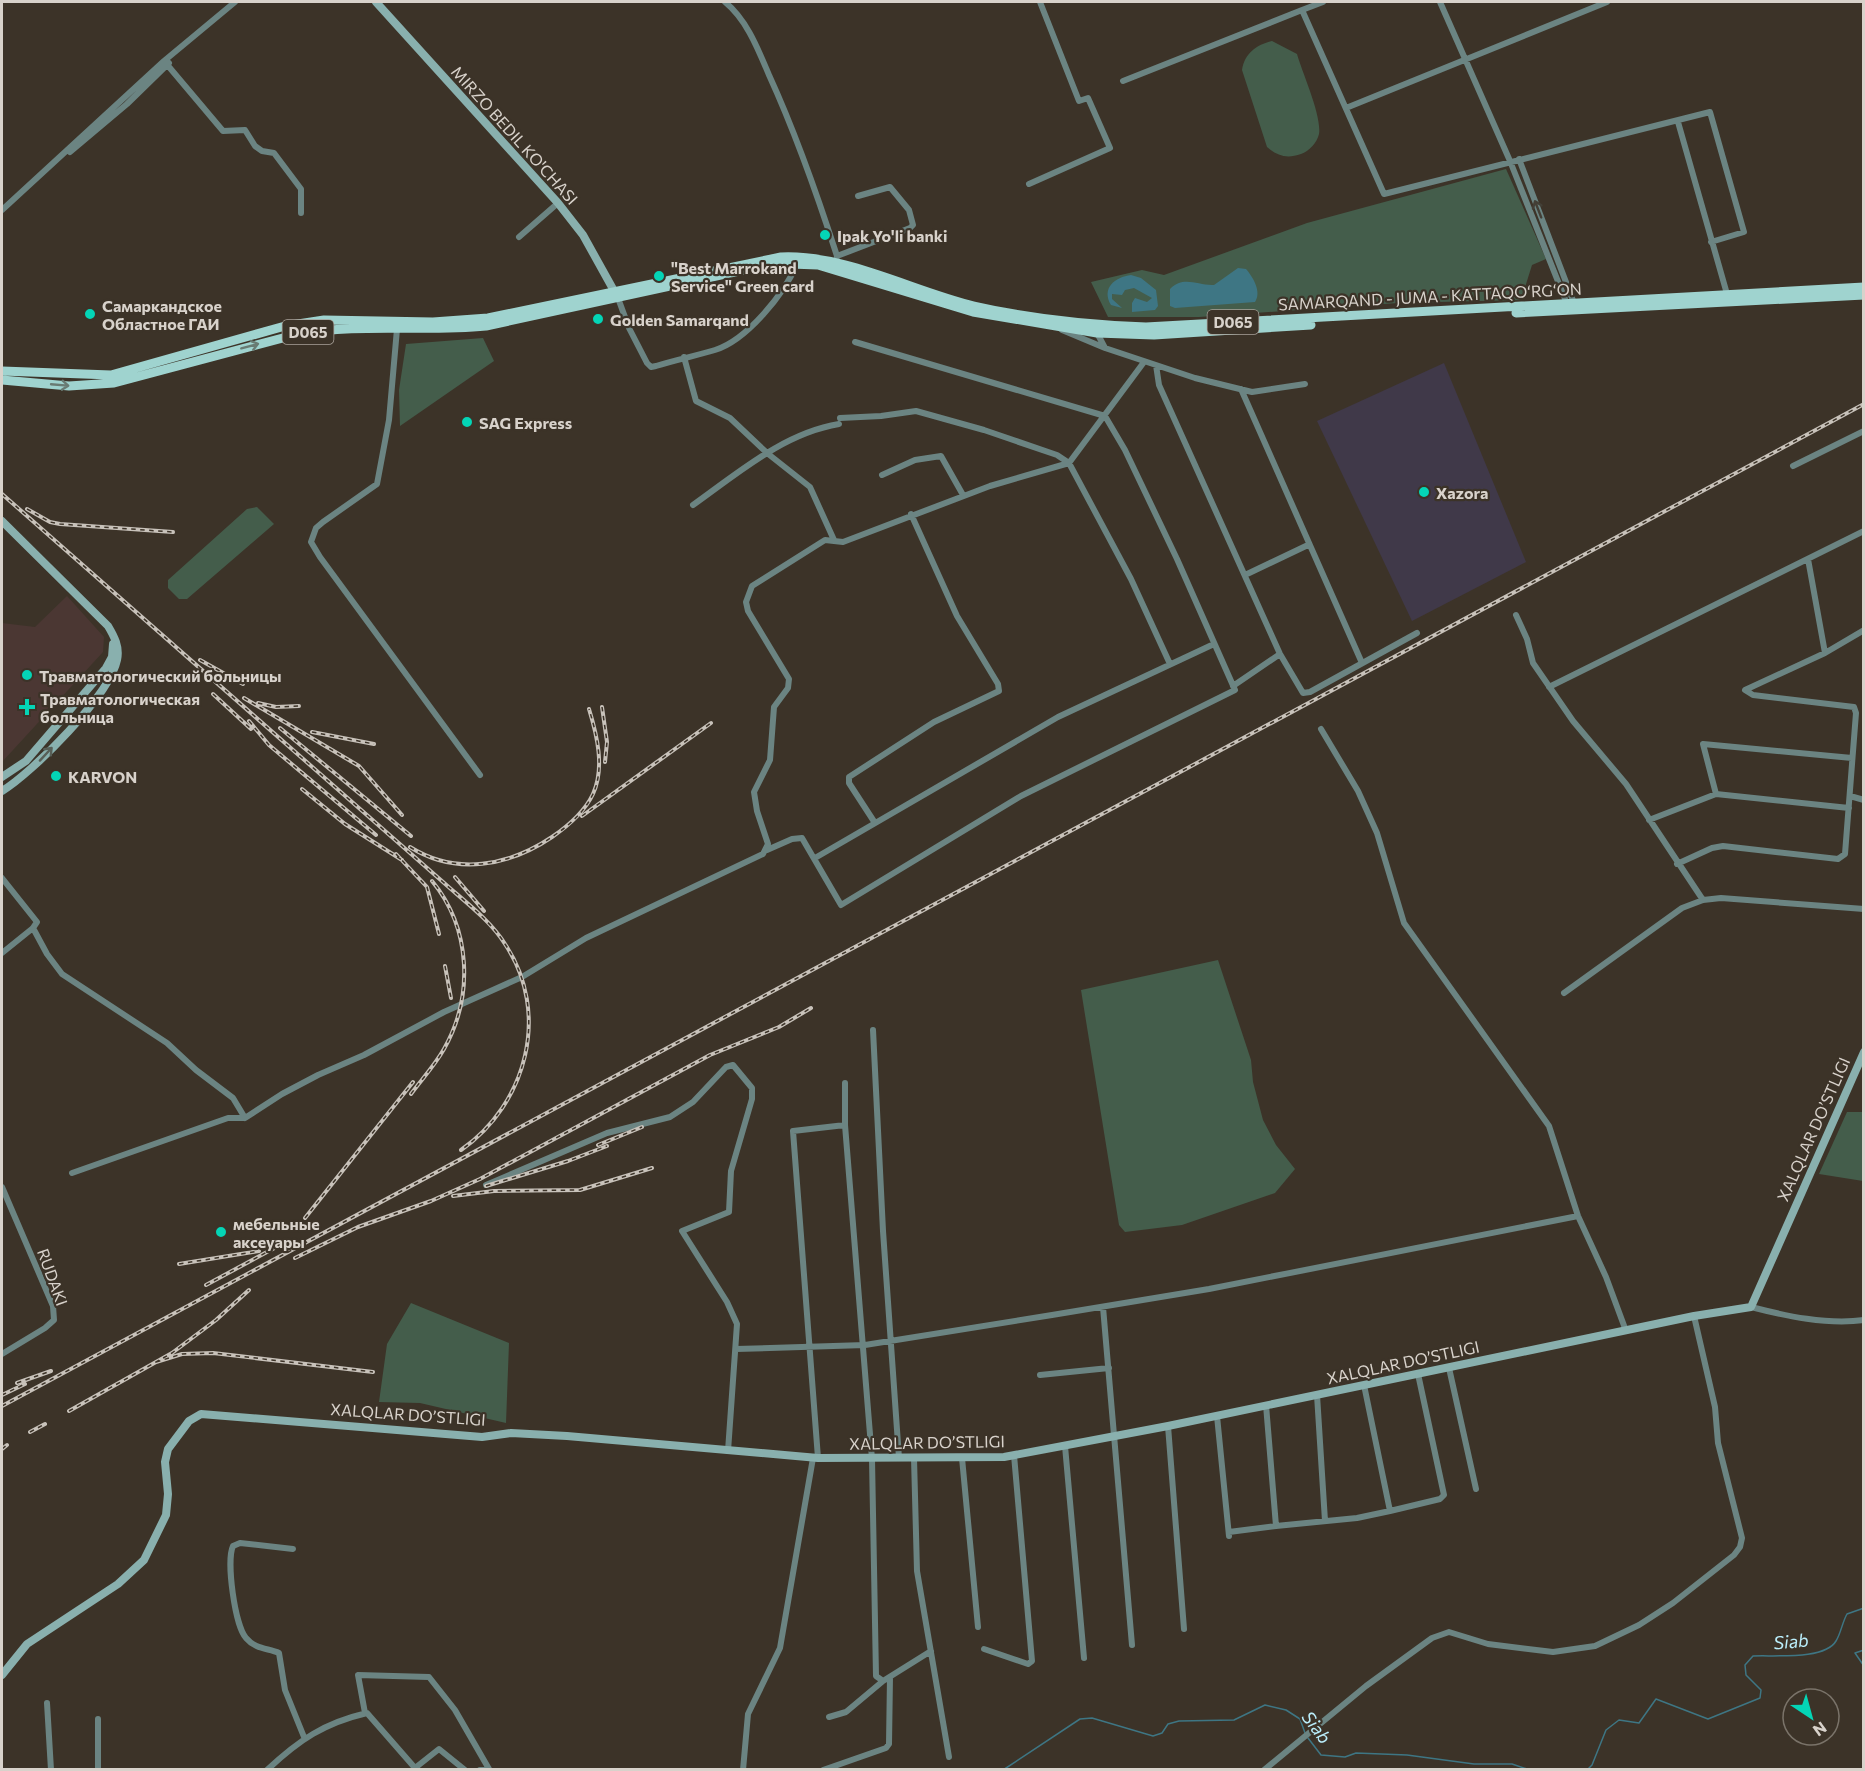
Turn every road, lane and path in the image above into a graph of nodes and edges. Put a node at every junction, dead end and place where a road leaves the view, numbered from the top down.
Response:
1 (235, 2) edge
2 (376, 2) edge
3 (725, 2) edge
4 (1041, 2) edge
5 (1323, 2) edge
6 (1440, 2) edge
7 (1607, 2) edge
8 (1302, 10) junction
9 (1467, 59) junction
10 (165, 63) junction
11 (1124, 81) dead end
12 (1346, 108) junction
13 (1678, 122) junction
14 (1518, 159) junction
15 (1510, 161) junction
16 (1029, 184) dead end
17 (858, 196) dead end
18 (558, 204) junction
19 (2, 210) edge
20 (301, 213) dead end
21 (519, 237) dead end
22 (1711, 242) junction
23 (797, 264) junction
24 (836, 264) junction
25 (1863, 287) edge
26 (616, 294) junction
27 (1727, 294) junction
28 (1863, 295) edge
29 (1791, 296) junction
30 (1750, 298) junction
31 (1570, 304) junction
32 (1059, 328) junction
33 (397, 329) junction
34 (1095, 329) junction
35 (855, 342) dead end
36 (1105, 348) junction
37 (684, 357) junction
38 (1144, 362) junction
39 (1156, 365) junction
40 (2, 371) edge
41 (2, 380) edge
42 (1305, 384) dead end
43 (1241, 389) junction
44 (1105, 416) junction
45 (1863, 431) edge
46 (767, 453) junction
47 (1068, 463) junction
48 (1793, 466) dead end
49 (882, 475) dead end
50 (963, 495) junction
51 (693, 505) dead end
52 (911, 514) junction
53 (2, 521) edge
54 (1863, 531) edge
55 (834, 540) junction
56 (1308, 545) junction
57 (1808, 559) junction
58 (1245, 575) junction
59 (1516, 615) dead end
60 (1863, 630) edge
61 (112, 632) junction
62 (1417, 633) dead end
63 (1214, 644) junction
64 (1825, 653) junction
65 (1280, 654) junction
66 (1362, 663) junction
67 (1170, 664) junction
68 (1233, 686) junction
69 (1549, 687) junction
70 (1321, 729) dead end
71 (1852, 758) junction
72 (480, 776) dead end
73 (2, 777) edge
74 (2, 791) edge
75 (1716, 794) junction
76 (1850, 796) junction
77 (1863, 800) edge
78 (1849, 808) junction
79 (1649, 820) junction
80 (875, 823) junction
81 (767, 850) junction
82 (815, 858) junction
83 (1677, 864) junction
84 (2, 878) edge
85 (1703, 900) junction
86 (1863, 909) edge
87 (33, 928) junction
88 (2, 953) edge
89 (1564, 993) dead end
90 (873, 1030) dead end
91 (1863, 1052) edge
92 (845, 1083) dead end
93 (245, 1118) junction
94 (845, 1125) junction
95 (72, 1173) dead end
96 (486, 1185) dead end
97 (2, 1187) edge
98 (1578, 1216) junction
99 (1103, 1307) junction
100 (1751, 1307) junction
101 (1694, 1316) junction
102 (1863, 1320) edge
103 (1626, 1331) junction
104 (891, 1340) junction
105 (865, 1345) junction
106 (811, 1346) junction
107 (736, 1349) junction
108 (2, 1354) edge
109 (1109, 1368) junction
110 (1449, 1368) junction
111 (1418, 1374) junction
112 (1040, 1375) dead end
113 (1364, 1385) junction
114 (1317, 1395) junction
115 (1266, 1406) junction
116 (1217, 1416) junction
117 (1168, 1426) junction
118 (1115, 1436) junction
119 (1065, 1446) junction
120 (729, 1451) junction
121 (1014, 1455) junction
122 (816, 1458) junction
123 (899, 1458) junction
124 (914, 1458) junction
125 (962, 1458) junction
126 (872, 1459) junction
127 (1476, 1489) dead end
128 (1390, 1511) junction
129 (1325, 1521) junction
130 (1276, 1526) junction
131 (293, 1549) dead end
132 (978, 1628) dead end
133 (1184, 1629) dead end
134 (1132, 1645) dead end
135 (984, 1649) dead end
136 (931, 1651) junction
137 (1084, 1658) dead end
138 (2, 1675) edge
139 (890, 1677) junction
140 (883, 1681) junction
141 (47, 1703) dead end
142 (365, 1713) junction
143 (829, 1717) dead end
144 (98, 1719) dead end
145 (304, 1737) junction
146 (949, 1757) dead end
147 (51, 1770) edge
148 (98, 1770) edge
149 (267, 1770) edge
150 (465, 1770) edge
151 (480, 1770) edge
152 (742, 1770) edge
153 (823, 1770) edge
154 (1264, 1770) edge

1 - 10 street
2 - 18 main road, MIRZO BEDIL KO'CHASI
3 - 24 street
4 - 16 street
5 - 8 street
6 - 9 street
7 - 9 street
8 - 11 street
8 - 12 street
9 - 12 street
9 - 15 street
10 - 19 street
10 - 20 street
12 - 15 street
13 - 14 street
13 - 22 street
13 - 22 street
14 - 15 street
31 -> 14 street
15 - 31 street
17 - 24 street
18 - 21 street
18 - 26 main road, MIRZO BEDIL KO'CHASI
22 - 27 street
23 - 24 main road, SAMARQAND - JUMA - KATTAQO‘RG‘ON / D065
23 - 26 main road, SAMARQAND - JUMA - KATTAQO‘RG‘ON / D065
23 - 37 street
24 - 26 main road, SAMARQAND - JUMA - KATTAQO‘RG‘ON / D065
24 - 32 main road, SAMARQAND - JUMA - KATTAQO‘RG‘ON / D065
24 - 34 main road, SAMARQAND - JUMA - KATTAQO‘RG‘ON / D065
25 - 29 main road, SAMARQAND - JUMA - KATTAQO‘RG‘ON / D065
26 - 33 main road, D065
26 - 37 street
26 - 40 main road, D065
27 - 30 main road, SAMARQAND - JUMA - KATTAQO‘RG‘ON / D065
27 - 31 main road, SAMARQAND - JUMA - KATTAQO‘RG‘ON / D065
28 - 29 main road, SAMARQAND - JUMA - KATTAQO‘RG‘ON / D065
29 - 30 main road, SAMARQAND - JUMA - KATTAQO‘RG‘ON / D065
30 - 34 main road, SAMARQAND - JUMA - KATTAQO‘RG‘ON / D065
31 - 34 main road, SAMARQAND - JUMA - KATTAQO‘RG‘ON / D065
32 - 34 main road, SAMARQAND - JUMA - KATTAQO‘RG‘ON / D065
32 - 36 street
41 -> 33 main road, D065
33 - 72 street
34 - 36 street
35 - 44 street
36 - 38 street
37 - 46 street
38 - 39 street
38 - 44 street
39 - 43 street
39 - 58 street
42 - 43 street
43 - 56 street
44 - 47 street
44 - 63 street
45 - 48 street
46 - 47 street
46 - 51 street
46 - 55 street
47 - 50 street
47 - 67 street
49 - 50 street
50 - 52 street
52 - 55 street
52 - 80 street
53 - 61 main road
54 - 57 street
55 - 81 street
56 - 58 street
56 - 66 street
57 - 64 street
57 - 69 street
58 - 65 street
59 - 69 street
60 - 64 street
61 - 73 main road
74 -> 61 main road
62 - 66 street
63 - 67 street
63 - 68 street
64 - 71 street
65 - 66 street
65 - 68 street
67 - 80 street
68 - 82 street
69 - 79 street
70 - 98 street
71 - 75 street
71 - 76 street
75 - 78 street
75 - 79 street
76 - 77 street
76 - 78 street
78 - 83 street
79 - 83 street
80 - 82 street
81 - 82 street
81 - 93 street
83 - 85 street
84 - 87 street
85 - 86 street
85 - 89 street
87 - 88 street
87 - 93 street
90 - 104 street
91 - 100 main road, XALQLAR DO’STLIGI
92 - 94 street
93 - 95 street
94 - 105 street
94 - 106 street
96 - 107 street
97 - 108 street, RUDAKI
98 - 99 street
98 - 103 street
99 - 104 street
99 - 109 street
100 - 101 main road, XALQLAR DO’STLIGI
100 - 102 street
101 - 103 main road, XALQLAR DO’STLIGI
101 - 154 street
103 - 110 main road, XALQLAR DO’STLIGI
104 - 105 street
104 - 123 street
105 - 106 street
105 - 126 street
106 - 107 street
106 - 122 street
107 - 120 street
109 - 112 street
109 - 118 street
110 - 111 main road, XALQLAR DO’STLIGI
110 - 127 street
111 - 113 main road, XALQLAR DO’STLIGI
111 - 128 street
113 - 114 main road, XALQLAR DO’STLIGI
113 - 128 street
114 - 115 main road, XALQLAR DO’STLIGI
114 - 129 street
115 - 116 main road, XALQLAR DO’STLIGI
115 - 130 street
116 - 117 main road, XALQLAR DO’STLIGI
116 - 130 street
117 - 118 main road, XALQLAR DO’STLIGI
117 - 133 street
118 - 119 main road, XALQLAR DO’STLIGI
118 - 134 street
119 - 121 main road, XALQLAR DO’STLIGI
119 - 137 street
120 - 122 main road, XALQLAR DO’STLIGI
120 - 138 main road, XALQLAR DO’STLIGI
121 - 125 main road, XALQLAR DO’STLIGI
121 - 135 street
122 - 126 main road, XALQLAR DO’STLIGI
122 - 152 street
123 - 124 main road, XALQLAR DO’STLIGI
123 - 126 main road, XALQLAR DO’STLIGI
124 - 125 main road, XALQLAR DO’STLIGI
124 - 136 street
125 - 132 street
126 - 140 street
128 - 129 street
129 - 130 street
131 - 145 street
136 - 139 street
136 - 146 street
139 - 140 street
139 - 153 street
140 - 143 street
141 - 147 street
142 - 145 street
142 - 150 street
142 - 151 street
144 - 148 street
145 - 149 street

